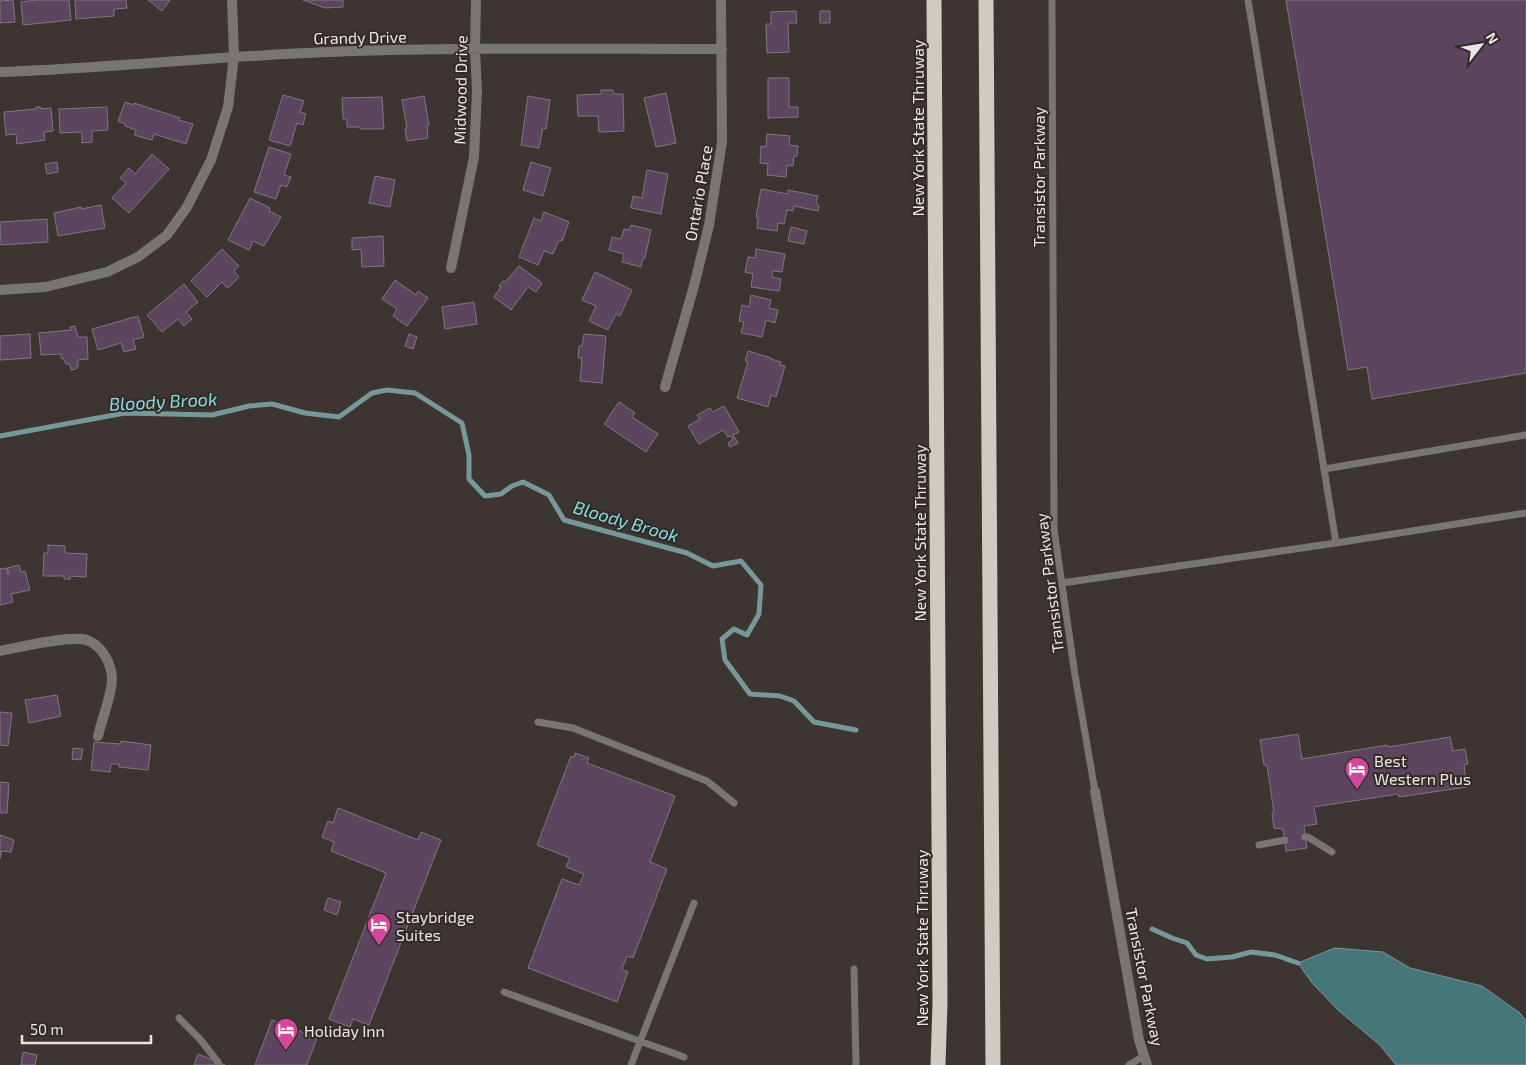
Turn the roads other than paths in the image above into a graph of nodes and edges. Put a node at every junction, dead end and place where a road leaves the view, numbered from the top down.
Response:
1 (232, 0) edge
2 (476, 0) edge
3 (722, 0) edge
4 (934, 0) edge
5 (986, 0) edge
6 (1052, 0) edge
7 (1248, 0) edge
8 (722, 49) junction
9 (475, 50) junction
10 (234, 56) junction
11 (0, 72) edge
12 (451, 268) dead end
13 (0, 290) edge
14 (665, 387) dead end
15 (1526, 435) edge
16 (1324, 469) junction
17 (1526, 513) edge
18 (1336, 543) junction
19 (1062, 583) junction
20 (0, 651) edge
21 (538, 722) dead end
22 (98, 736) dead end
23 (1095, 791) joint
24 (734, 803) dead end
25 (1305, 837) dead end
26 (1285, 840) dead end
27 (1259, 845) dead end
28 (1332, 852) dead end
29 (694, 903) dead end
30 (854, 969) dead end
31 (504, 992) dead end
32 (179, 1018) dead end
33 (640, 1041) junction
34 (684, 1057) dead end
35 (1146, 1060) edge
36 (218, 1062) dead end
37 (631, 1065) edge
38 (856, 1065) edge
39 (938, 1065) edge
40 (993, 1065) edge
41 (1129, 1065) edge

1 - 10 street
2 - 9 street, Midwood Drive
3 - 8 street, Ontario Place
4 - 39 highway, New York State Thruway
5 - 40 highway
6 - 19 lane, Transistor Parkway
7 - 16 lane
8 - 9 street, Grandy Drive
8 - 14 street, Ontario Place
9 - 10 street, Grandy Drive
9 - 12 street, Midwood Drive
10 - 11 street, Grandy Drive
10 - 13 street
15 - 16 lane
16 - 18 lane
17 - 18 lane
18 - 19 lane
19 - 23 lane, Transistor Parkway
20 - 22 street
21 - 24 lane
23 - 35 street, Transistor Parkway
25 - 28 lane
26 - 27 lane
29 - 33 lane
30 - 38 lane
31 - 33 lane
32 - 36 lane
33 - 34 lane
33 - 37 lane
35 - 41 lane

